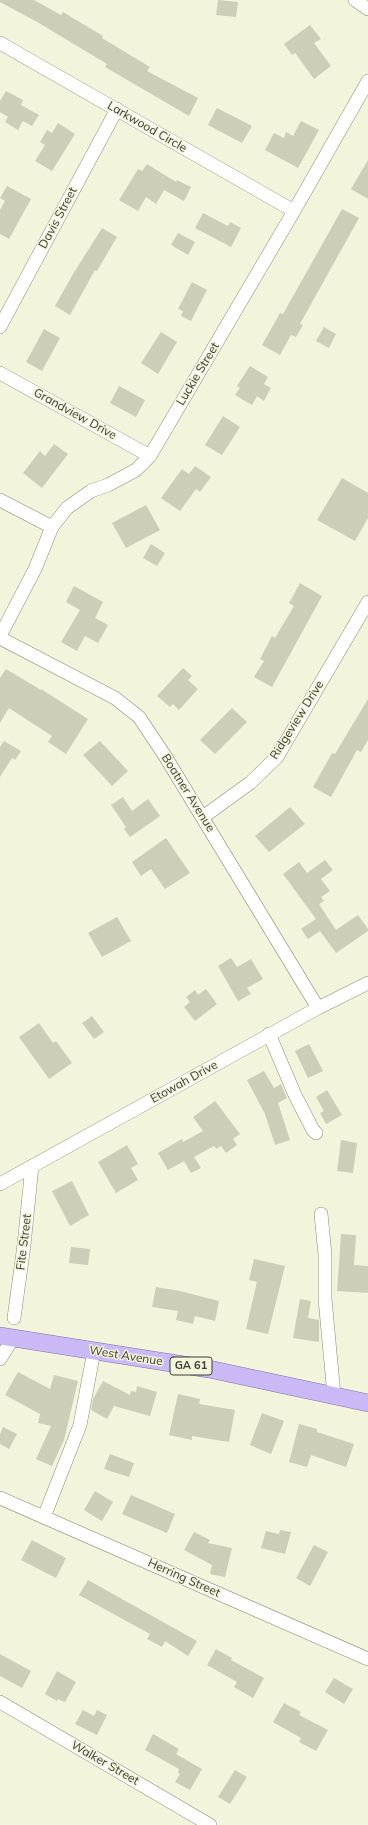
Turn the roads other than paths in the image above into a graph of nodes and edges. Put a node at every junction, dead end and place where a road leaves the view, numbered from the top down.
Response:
1 (355, 0) edge
2 (368, 8) edge
3 (0, 43) edge
4 (368, 81) edge
5 (117, 109) junction
6 (294, 211) junction
7 (0, 327) edge
8 (0, 373) edge
9 (150, 456) junction
10 (0, 500) edge
11 (52, 527) junction
12 (368, 602) edge
13 (0, 637) edge
14 (203, 817) junction
15 (368, 983) edge
16 (318, 1008) junction
17 (269, 1034) junction
18 (316, 1133) dead end
19 (32, 1166) junction
20 (0, 1184) edge
21 (321, 1214) dead end
22 (14, 1318) dead end
23 (6, 1337) edge
24 (94, 1351) junction
25 (0, 1359) edge
26 (334, 1395) junction
27 (368, 1403) edge
28 (0, 1498) edge
29 (44, 1517) junction
30 (368, 1659) edge
31 (0, 1702) edge
32 (210, 1825) edge

1 - 2 street
3 - 5 street, Larkwood Circle
4 - 6 street, Luckie Street
5 - 6 street, Larkwood Circle
5 - 7 street, Davis Street
6 - 9 street, Luckie Street
8 - 9 street, Grandview Drive
9 - 11 street, Luckie Street
10 - 11 street
11 - 13 street, Luckie Street
12 - 14 street, Ridgeview Drive
13 - 14 street, Boatner Avenue
14 - 16 street, Boatner Avenue
15 - 16 street, Etowah Drive
16 - 17 street, Etowah Drive
17 - 18 street
17 - 19 street, Etowah Drive
19 - 20 street, Etowah Drive
19 - 22 street, Fite Street
21 - 26 street
23 - 24 main road, West Avenue / GA 61
23 - 25 street
24 - 26 main road, West Avenue / GA 61
24 - 29 street
26 - 27 main road, West Avenue / GA 61
28 - 29 street, Herring Street
29 - 30 street, Herring Street
31 - 32 street, Walker Street

